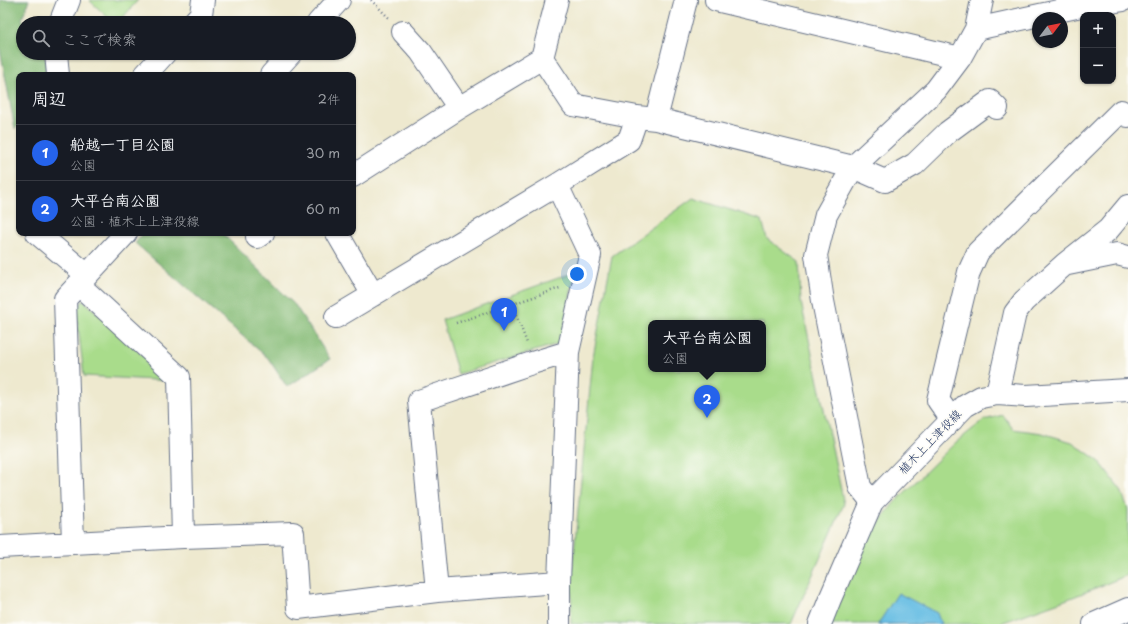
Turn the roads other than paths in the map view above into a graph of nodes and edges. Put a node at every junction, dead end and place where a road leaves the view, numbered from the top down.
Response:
1 (69, 0) edge
2 (203, 0) edge
3 (339, 0) edge
4 (557, 0) edge
5 (686, 0) edge
6 (716, 0) edge
7 (982, 0) edge
8 (1122, 0) edge
9 (1081, 3) edge
10 (63, 16) edge
11 (199, 16) edge
12 (324, 16) edge
13 (976, 29) junction
14 (403, 32) dead end
15 (542, 58) junction
16 (960, 58) junction
17 (57, 60) edge
18 (159, 60) edge
19 (285, 60) edge
20 (58, 72) edge
21 (148, 72) edge
22 (274, 72) edge
23 (459, 108) junction
24 (997, 108) dead end
25 (1128, 116) edge
26 (646, 118) junction
27 (853, 167) junction
28 (356, 174) edge
29 (557, 185) junction
30 (1128, 206) edge
31 (40, 236) edge
32 (123, 236) edge
33 (339, 236) edge
34 (1128, 257) edge
35 (1065, 264) junction
36 (83, 280) junction
37 (373, 295) junction
38 (336, 317) dead end
39 (568, 352) junction
40 (1128, 390) edge
41 (998, 394) junction
42 (952, 420) junction
43 (872, 502) junction
44 (183, 537) junction
45 (73, 543) junction
46 (0, 547) edge
47 (559, 582) junction
48 (437, 592) junction
49 (1128, 609) edge
50 (559, 624) edge
51 (820, 624) edge
52 (1094, 624) edge

1 - 10 main road
2 - 11 main road
3 - 12 main road
4 - 15 main road
5 - 26 main road
6 - 16 main road
7 - 13 main road
8 - 9 main road
9 - 13 main road
13 - 16 main road
14 - 23 main road
15 - 23 main road
15 - 26 main road
16 - 27 main road
17 - 20 main road
18 - 21 main road
19 - 22 main road
23 - 28 main road
24 - 27 main road
25 - 42 main road
26 - 27 main road
26 - 29 main road
27 - 43 main road
29 - 37 main road
29 - 39 main road
30 - 35 main road
31 - 36 main road
32 - 36 main road
33 - 37 main road
34 - 35 main road
35 - 41 main road
36 - 44 main road
36 - 45 main road
37 - 38 main road
39 - 47 main road
39 - 48 main road
40 - 41 main road, 植木上上津役線
41 - 42 main road, 植木上上津役線
42 - 43 main road, 植木上上津役線
43 - 51 main road, 植木上上津役線
44 - 45 main road
44 - 48 main road
45 - 46 main road
47 - 48 main road
47 - 50 main road
49 - 52 main road

